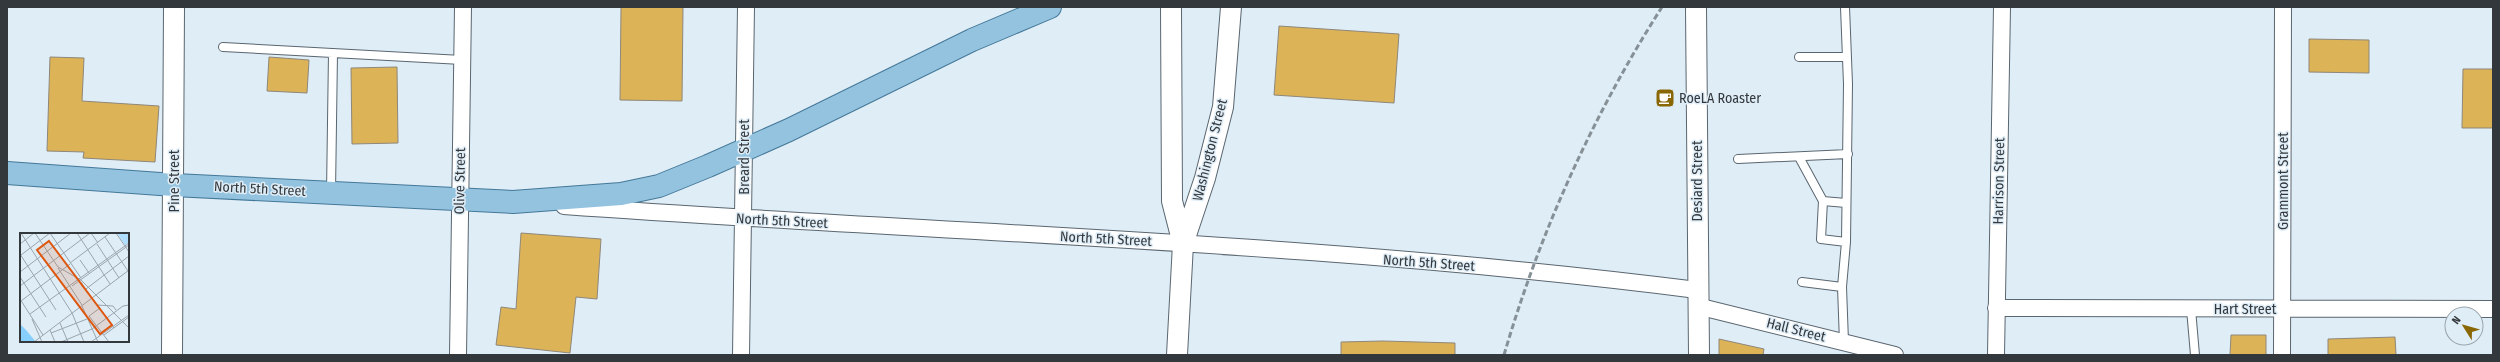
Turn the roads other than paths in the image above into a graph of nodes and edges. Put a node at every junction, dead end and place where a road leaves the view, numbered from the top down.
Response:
1 (174, 7) edge
2 (463, 7) edge
3 (746, 7) edge
4 (1050, 7) edge
5 (1171, 7) edge
6 (1231, 7) edge
7 (1696, 7) edge
8 (1845, 7) edge
9 (2002, 7) edge
10 (2283, 7) edge
11 (223, 47) dead end
12 (333, 53) junction
13 (1799, 57) dead end
14 (1847, 57) junction
15 (462, 60) junction
16 (744, 150) junction
17 (1848, 154) junction
18 (1799, 156) junction
19 (1738, 159) dead end
20 (7, 173) edge
21 (174, 185) junction
22 (331, 193) junction
23 (459, 200) junction
24 (1823, 201) junction
25 (513, 202) junction
26 (1846, 203) junction
27 (744, 219) junction
28 (1846, 242) junction
29 (1183, 244) junction
30 (1802, 282) dead end
31 (1842, 287) junction
32 (1697, 298) junction
33 (1996, 308) junction
34 (2191, 309) junction
35 (2283, 309) junction
36 (2493, 309) edge
37 (1844, 342) junction
38 (172, 355) edge
39 (458, 355) edge
40 (741, 355) edge
41 (1177, 355) edge
42 (1698, 355) edge
43 (1894, 355) edge
44 (1996, 355) edge
45 (2195, 355) edge
46 (2282, 355) edge

1 - 21 street, Pine Street
2 - 15 street, Olive Street
3 - 16 street, Breard Street
4 - 16 main road, North 5th Street
5 - 29 street, Washington Street
6 - 29 street, Washington Street
7 - 32 street, Desiard Street
8 - 14 lane
9 - 33 street, Harrison Street
10 - 35 street, Grammont Street
11 - 12 lane
12 - 15 lane
12 - 22 lane
13 - 14 lane
14 - 17 lane
15 - 23 street, Olive Street
16 - 25 main road, North 5th Street
16 - 27 street, Breard Street
17 - 18 lane
17 - 26 lane
18 - 19 lane
18 - 24 lane
20 - 21 main road, North 5th Street
21 - 22 main road, North 5th Street
21 - 38 street, Pine Street
22 - 23 main road, North 5th Street
23 - 25 main road, North 5th Street
23 - 39 street, Olive Street
24 - 26 lane
24 - 28 lane
25 - 27 street, North 5th Street
26 - 28 lane
27 - 29 street, North 5th Street
27 - 40 street, Breard Street
28 - 31 lane
29 - 32 street, North 5th Street
29 - 41 street, Washington Street
30 - 31 lane
31 - 37 lane
32 - 37 street, Hall Street
32 - 42 street, Desiard Street
33 - 34 street, Hart Street
33 - 44 street, Harrison Street
34 - 35 street, Hart Street
34 - 45 lane
35 - 36 street, Hart Street
35 - 46 street, Grammont Street
37 - 43 street, Hall Street

